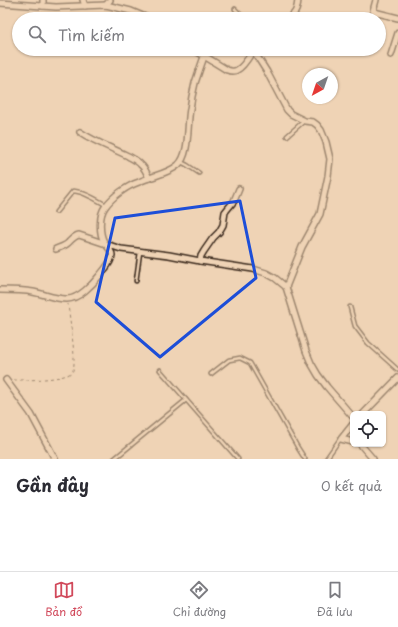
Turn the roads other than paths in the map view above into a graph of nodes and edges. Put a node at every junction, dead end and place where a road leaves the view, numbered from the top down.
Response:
1 (43, 0) edge
2 (83, 0) edge
3 (110, 0) edge
4 (298, 0) edge
5 (376, 0) edge
6 (0, 3) edge
7 (106, 5) junction
8 (43, 6) junction
9 (85, 6) junction
10 (133, 12) edge
11 (295, 12) edge
12 (374, 12) edge
13 (386, 15) edge
14 (398, 18) edge
15 (398, 33) edge
16 (391, 55) dead end
17 (249, 56) edge
18 (258, 56) edge
19 (204, 57) joint
20 (305, 121) junction
21 (80, 132) dead end
22 (287, 136) dead end
23 (181, 162) junction
24 (199, 173) dead end
25 (149, 178) junction
26 (239, 189) dead end
27 (106, 205) junction
28 (56, 212) dead end
29 (106, 244) junction
30 (56, 249) dead end
31 (140, 251) junction
32 (200, 261) junction
33 (136, 281) dead end
34 (286, 287) junction
35 (0, 290) edge
36 (350, 307) dead end
37 (160, 370) dead end
38 (398, 370) edge
39 (211, 374) dead end
40 (398, 378) edge
41 (6, 380) road end
42 (186, 400) junction
43 (366, 411) edge
44 (350, 414) edge
45 (350, 427) edge
46 (340, 439) junction
47 (350, 441) edge
48 (363, 447) edge
49 (55, 459) edge
50 (114, 459) edge
51 (238, 459) edge
52 (305, 459) edge
53 (326, 459) edge
54 (373, 459) edge

1 - 8 street
2 - 9 street
3 - 7 street
4 - 11 street
5 - 12 street
6 - 8 street
7 - 9 street
7 - 10 street
8 - 9 street
13 - 14 street
15 - 16 street
17 - 19 street
18 - 20 street
19 - 23 street
20 - 22 lane
20 - 34 street
21 - 25 street
23 - 24 lane
23 - 25 street
25 - 27 street
26 - 32 street
27 - 28 lane
27 - 29 street
29 - 30 street
29 - 31 street
29 - 35 street
31 - 32 street
31 - 33 lane
32 - 34 street
34 - 44 street
36 - 38 lane
37 - 42 lane
39 - 52 lane
40 - 43 street
41 - 49 street
42 - 50 lane
42 - 51 lane
45 - 46 street
46 - 47 street
46 - 53 lane
48 - 54 street

